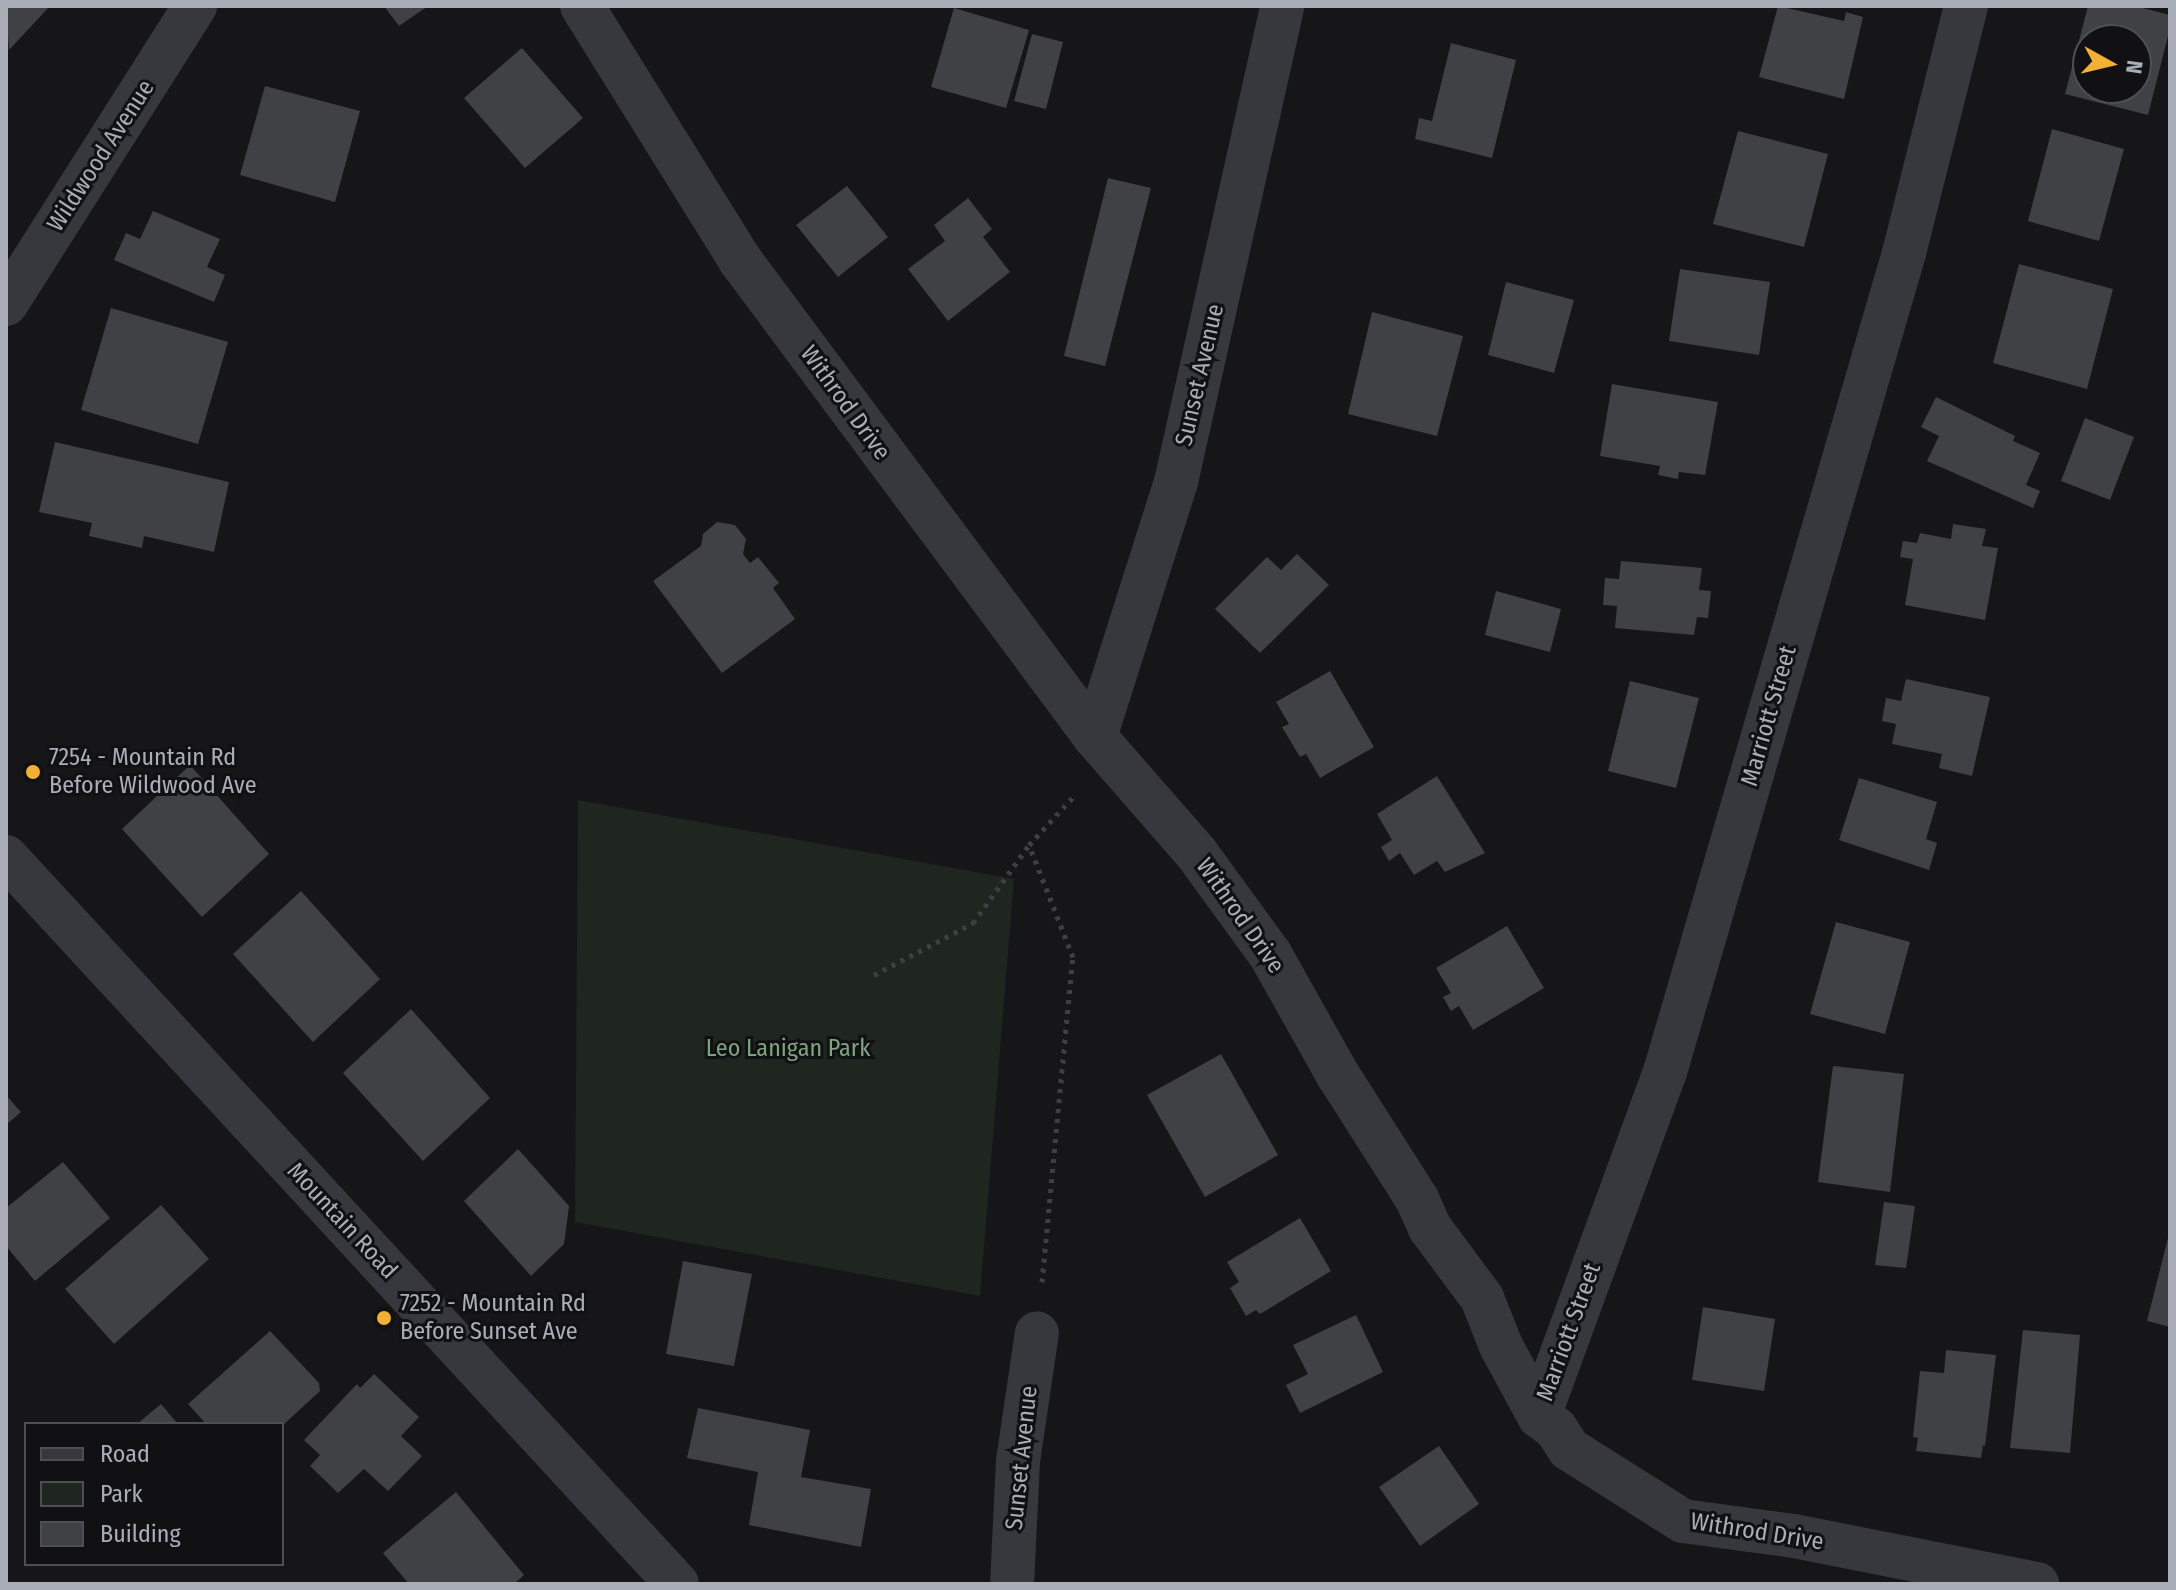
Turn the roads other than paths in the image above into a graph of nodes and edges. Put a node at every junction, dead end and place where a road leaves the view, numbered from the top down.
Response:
1 (195, 6) edge
2 (582, 6) edge
3 (1282, 6) edge
4 (1966, 6) edge
5 (6, 304) edge
6 (1095, 737) junction
7 (6, 857) edge
8 (1037, 1333) road end
9 (1539, 1416) junction
10 (677, 1584) edge
11 (1012, 1584) edge
12 (2037, 1584) edge

1 - 5 street, Wildwood Avenue
2 - 6 street, Withrod Drive
3 - 6 street, Sunset Avenue
4 - 9 street, Marriott Street
6 - 9 street, Withrod Drive
7 - 10 street, Mountain Road
8 - 11 street, Sunset Avenue
9 - 12 street, Withrod Drive

